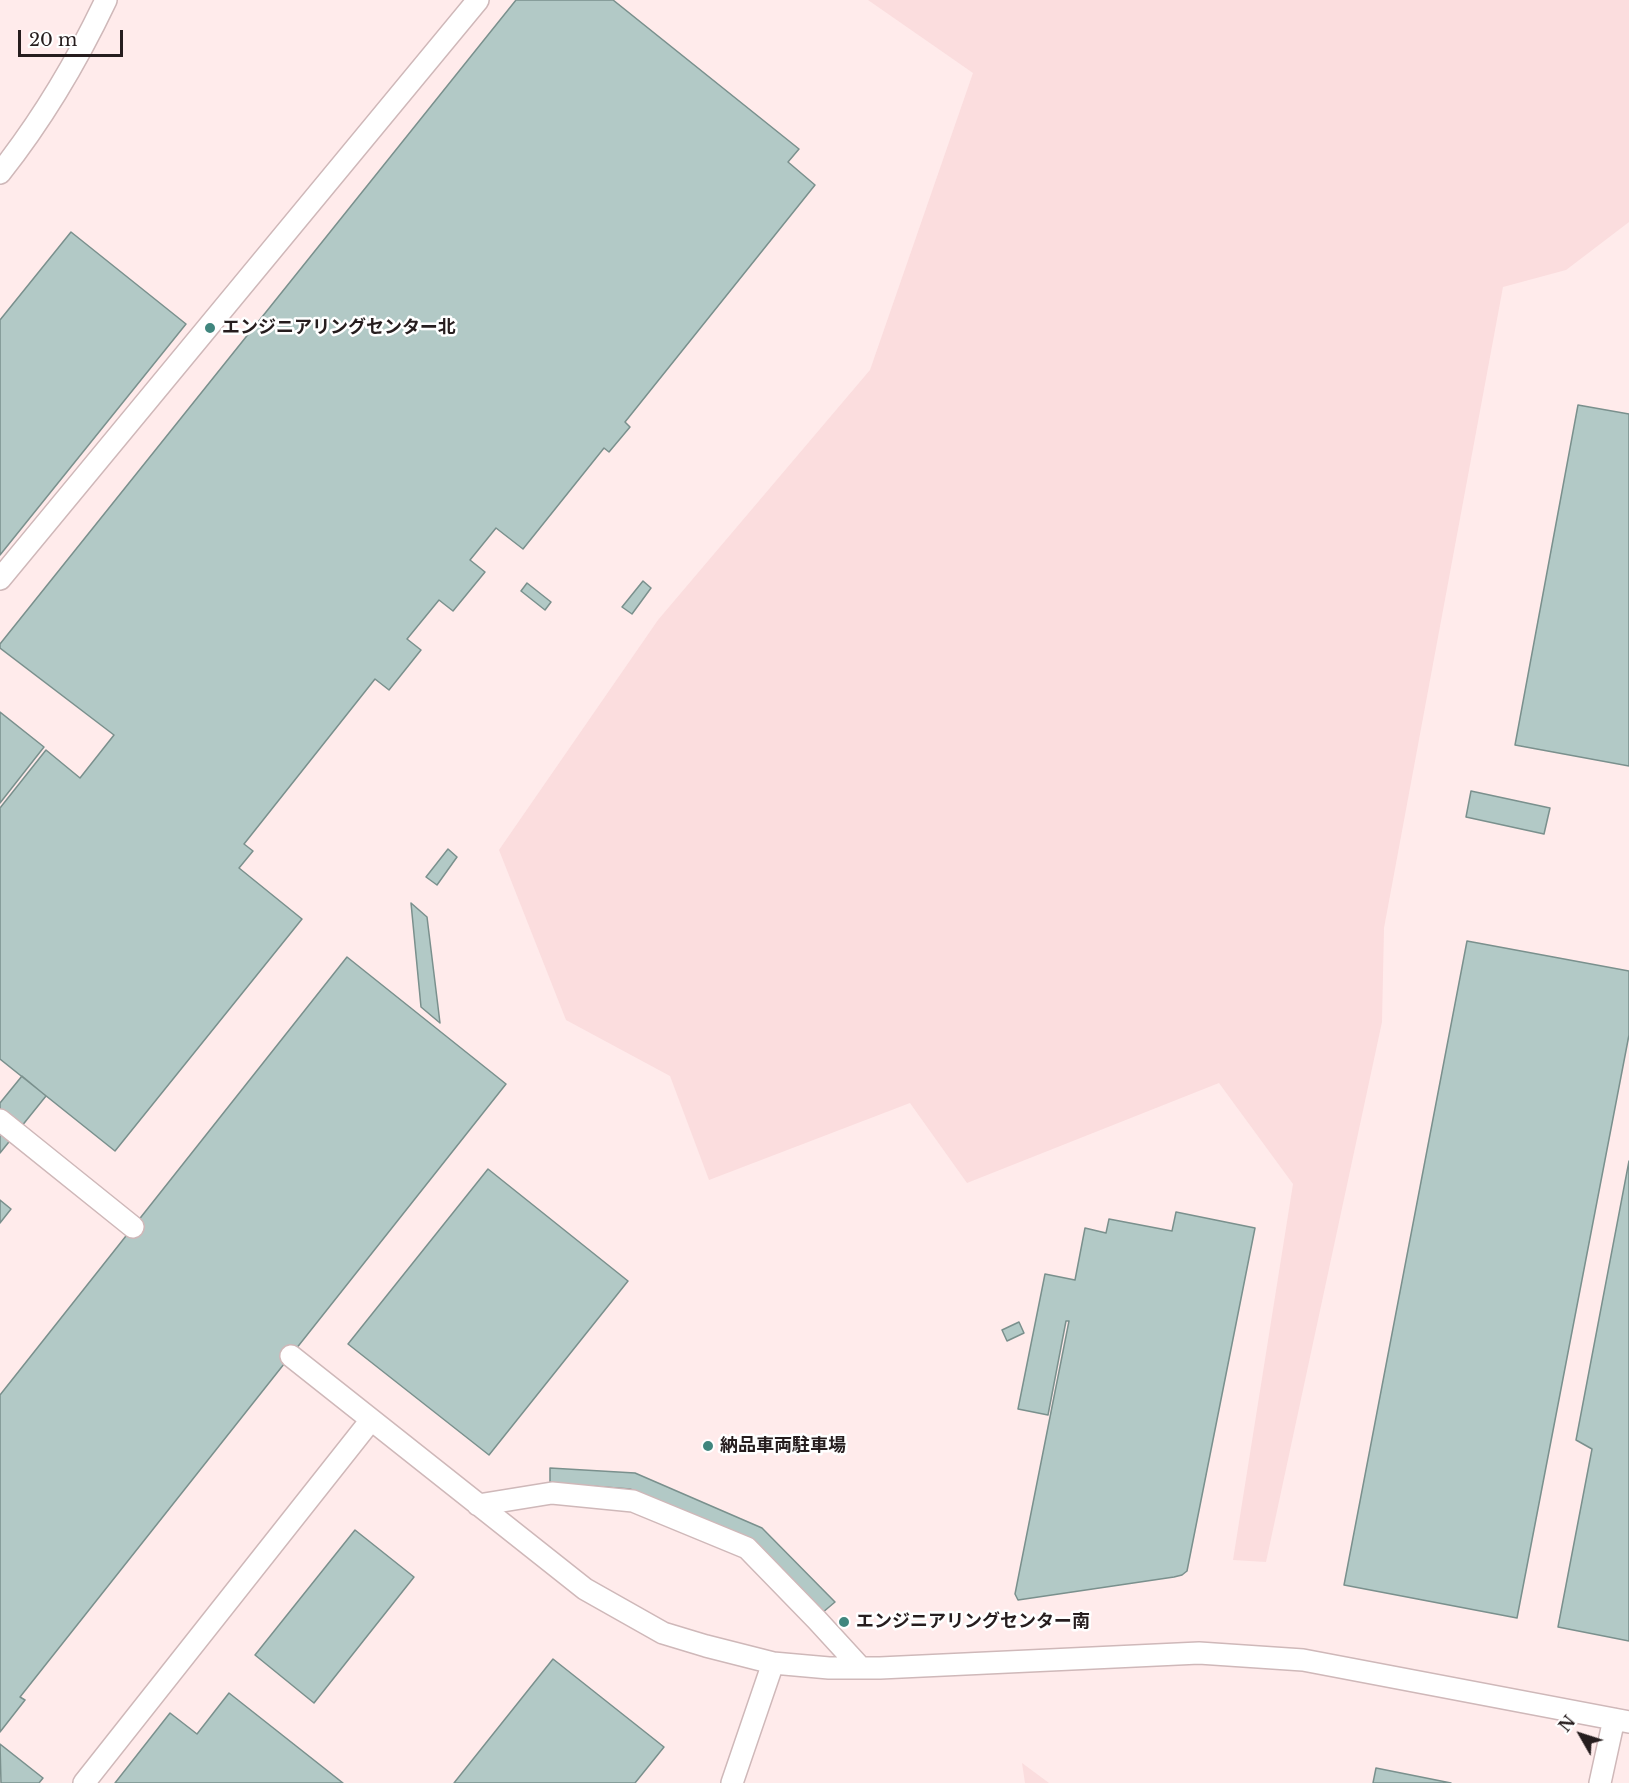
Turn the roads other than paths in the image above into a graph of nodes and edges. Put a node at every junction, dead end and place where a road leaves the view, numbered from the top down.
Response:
1 (106, 0) edge
2 (478, 0) edge
3 (0, 173) edge
4 (0, 579) edge
5 (0, 1120) edge
6 (133, 1227) dead end
7 (291, 1356) dead end
8 (371, 1420) junction
9 (478, 1505) junction
10 (773, 1663) junction
11 (861, 1668) junction
12 (1621, 1720) edge
13 (84, 1783) edge
14 (732, 1783) edge
15 (1600, 1783) edge

1 - 3 lane
2 - 4 lane
5 - 6 lane
7 - 8 lane
8 - 9 lane
8 - 13 lane
9 - 10 lane
9 - 11 lane
10 - 11 lane
10 - 14 lane
11 - 12 lane
12 - 15 lane

